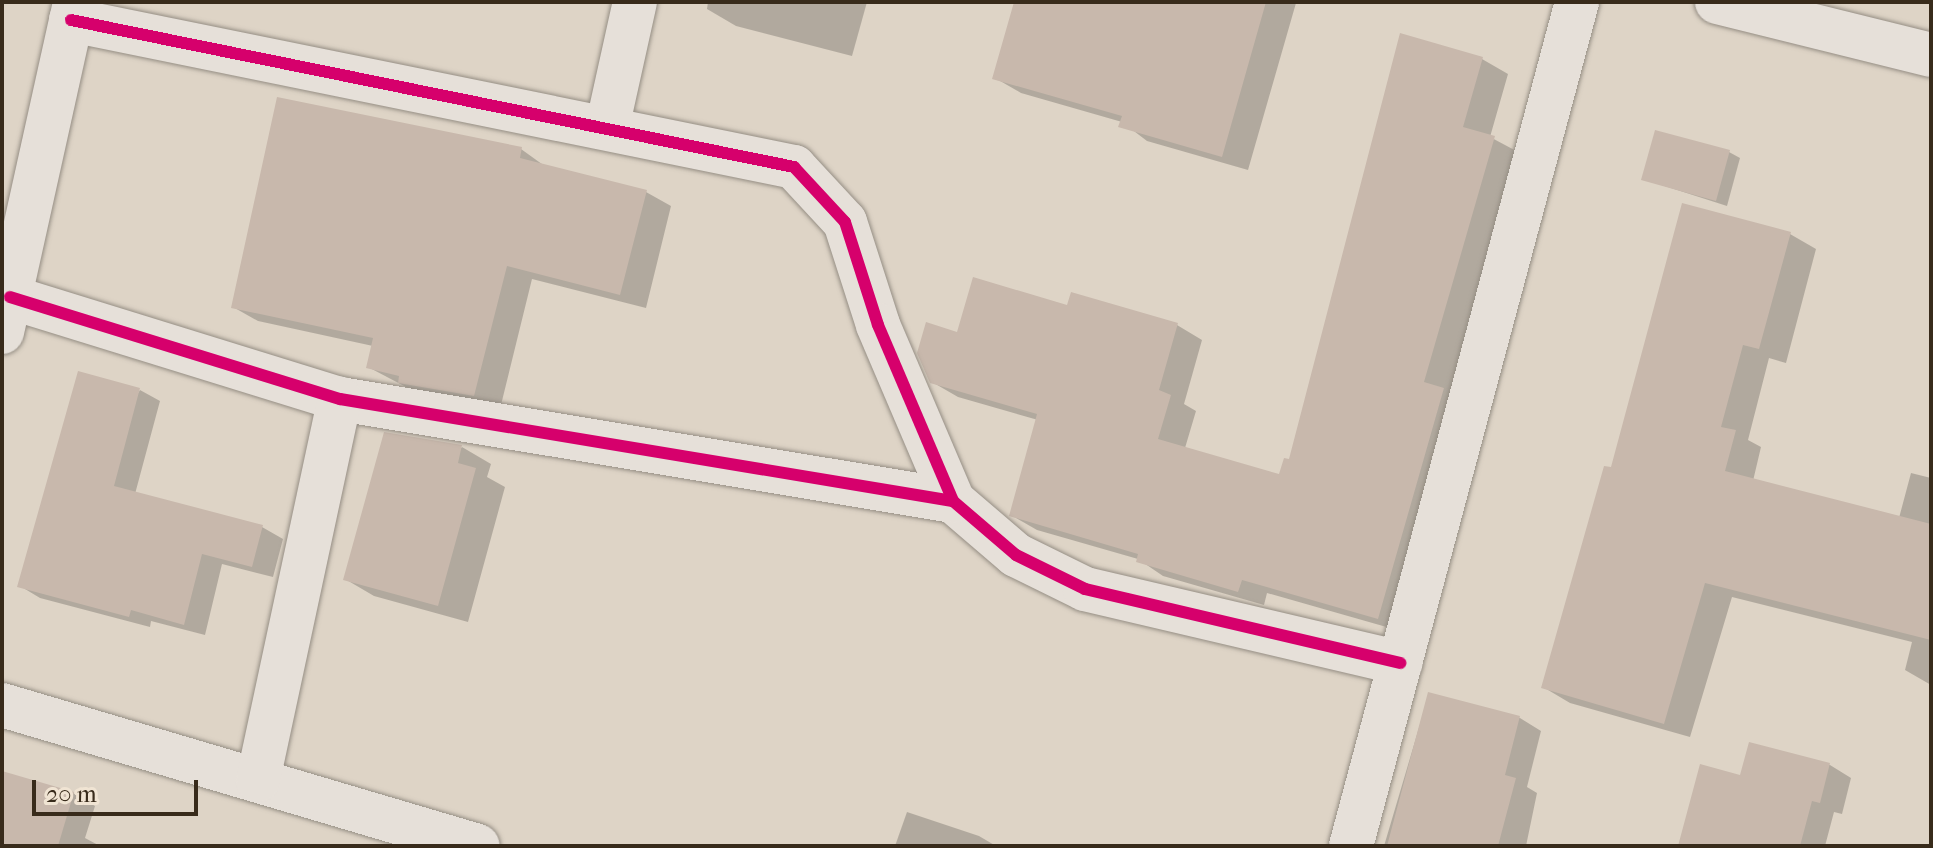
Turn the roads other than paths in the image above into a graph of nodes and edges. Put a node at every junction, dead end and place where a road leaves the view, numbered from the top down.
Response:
1 (635, 2) edge
2 (1577, 2) edge
3 (1717, 2) edge
4 (73, 11) edge
5 (1931, 55) edge
6 (607, 128) junction
7 (6, 314) edge
8 (340, 399) junction
9 (953, 501) junction
10 (1400, 663) junction
11 (2, 705) edge
12 (258, 780) junction
13 (478, 846) edge
14 (1351, 846) edge

1 - 6 street
2 - 10 street
3 - 5 street
4 - 6 street
4 - 7 street
6 - 9 street
7 - 8 street
8 - 9 street
8 - 12 street
9 - 10 street
10 - 14 street
11 - 12 street
12 - 13 street

